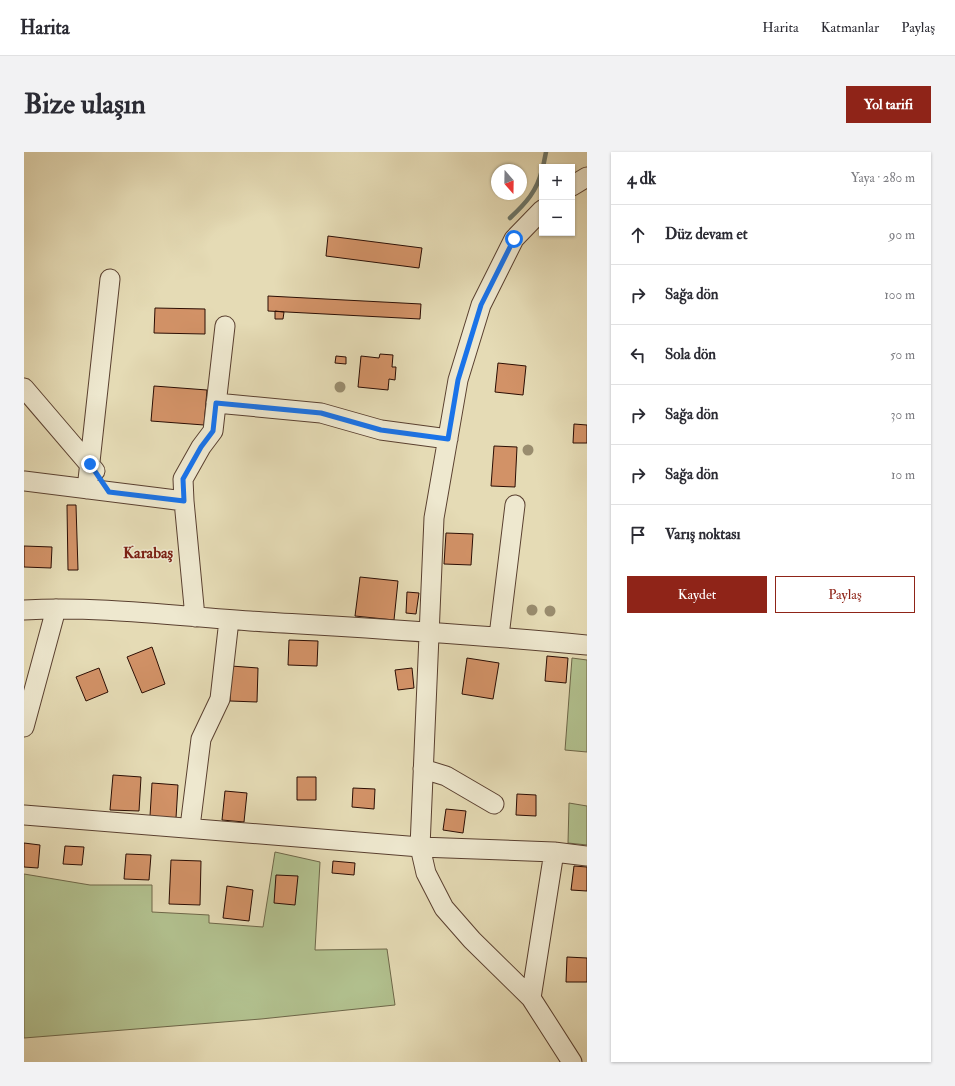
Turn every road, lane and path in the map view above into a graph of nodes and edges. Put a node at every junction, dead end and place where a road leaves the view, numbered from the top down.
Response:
1 (539, 213) edge
2 (110, 279) dead end
3 (225, 326) dead end
4 (24, 388) edge
5 (216, 403) junction
6 (448, 439) junction
7 (90, 464) junction
8 (24, 481) edge
9 (87, 489) junction
10 (109, 492) junction
11 (184, 501) junction
12 (515, 504) dead end
13 (56, 608) junction
14 (24, 610) edge
15 (195, 617) junction
16 (229, 620) junction
17 (428, 633) junction
18 (499, 636) junction
19 (587, 645) edge
20 (24, 727) edge
21 (423, 768) junction
22 (494, 804) dead end
23 (24, 815) edge
24 (190, 827) junction
25 (420, 847) junction
26 (554, 852) junction
27 (587, 856) edge
28 (531, 998) junction
29 (572, 1062) edge

1 - 6 street
2 - 7 street
3 - 5 street
4 - 7 street
5 - 6 street
5 - 11 street
6 - 17 street
7 - 9 street
7 - 10 street
8 - 9 street
9 - 10 street
10 - 11 street
11 - 15 street
12 - 18 street
13 - 14 street
13 - 15 street
13 - 20 street
15 - 16 street
16 - 17 street
16 - 24 street
17 - 18 street
17 - 21 street
18 - 19 street
21 - 22 street
21 - 25 street
23 - 24 street
24 - 25 street
25 - 26 street
25 - 28 street
26 - 27 street
26 - 28 street
28 - 29 street

